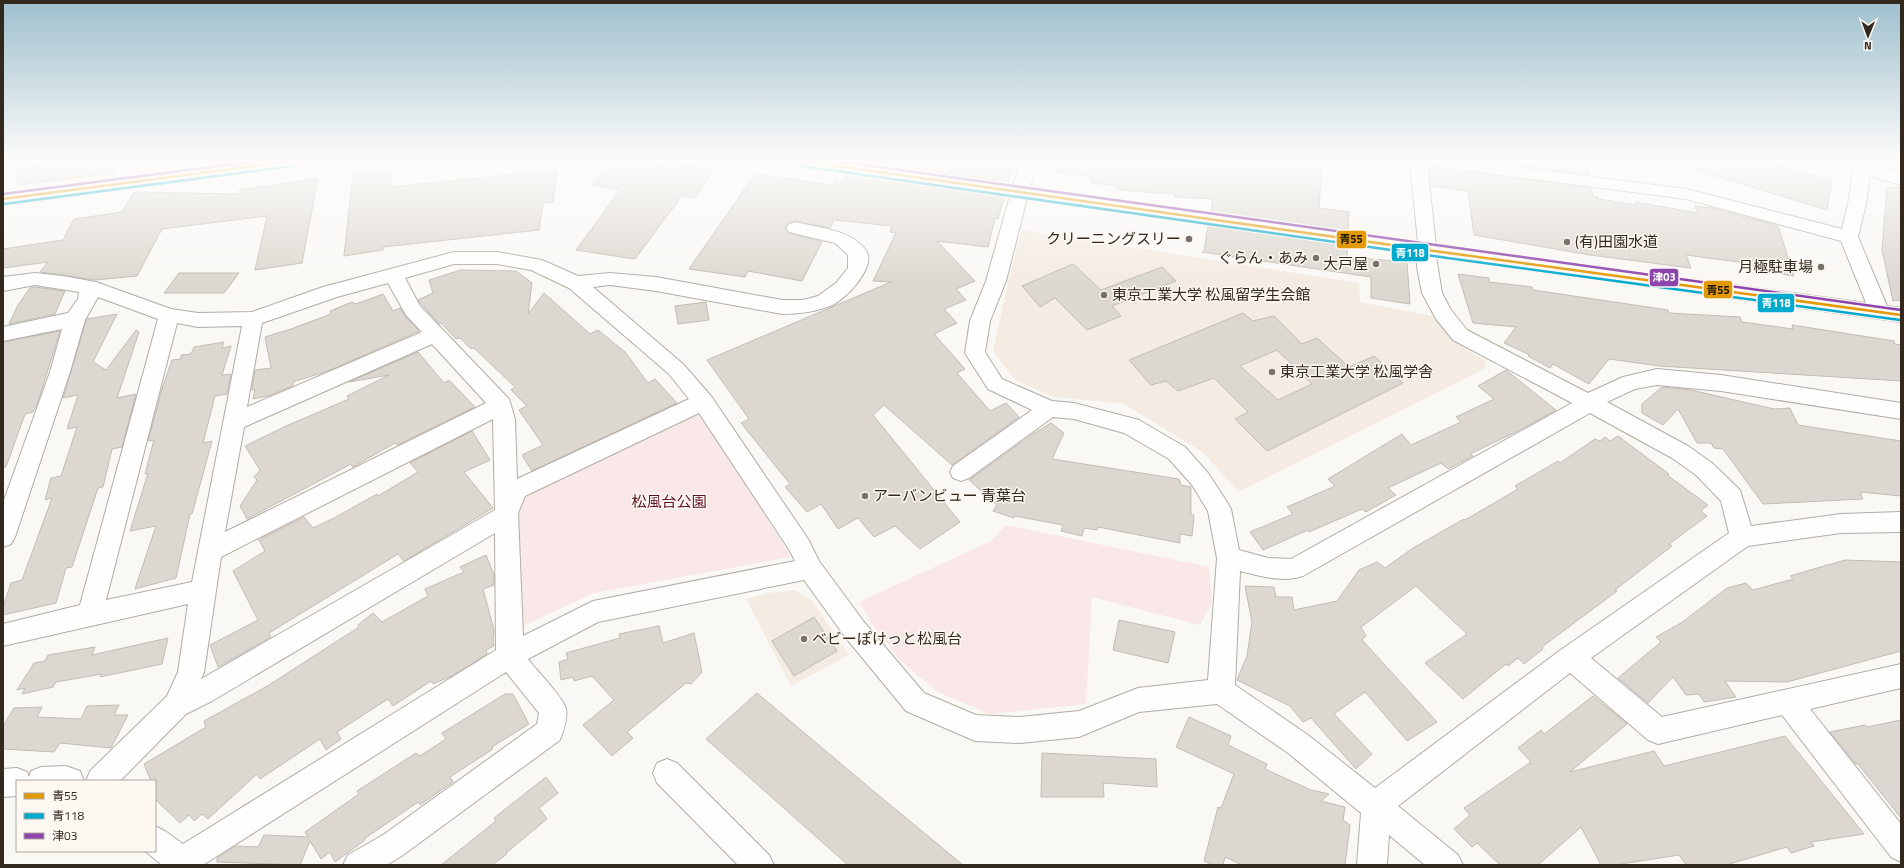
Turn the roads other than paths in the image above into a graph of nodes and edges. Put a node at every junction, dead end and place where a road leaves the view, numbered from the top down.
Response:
1 (1016, 202) edge
2 (1092, 202) edge
3 (1423, 202) edge
4 (1714, 202) edge
5 (1857, 202) edge
6 (795, 228) dead end
7 (1849, 237) junction
8 (1427, 250) junction
9 (393, 274) junction
10 (576, 283) junction
11 (3, 284) edge
12 (89, 288) junction
13 (1879, 312) junction
14 (169, 315) junction
15 (1901, 315) edge
16 (75, 319) junction
17 (253, 319) junction
18 (3, 334) edge
19 (436, 334) junction
20 (703, 402) junction
21 (1588, 402) junction
22 (501, 405) junction
23 (1049, 409) junction
24 (1901, 411) edge
25 (235, 422) junction
26 (961, 472) dead end
27 (506, 515) junction
28 (1901, 522) edge
29 (3, 537) edge
30 (1742, 537) junction
31 (211, 550) junction
32 (1229, 558) junction
33 (810, 568) junction
34 (203, 590) junction
35 (90, 614) junction
36 (3, 635) edge
37 (509, 656) junction
38 (1571, 657) junction
39 (1901, 676) edge
40 (1221, 691) junction
41 (1788, 702) junction
42 (177, 705) junction
43 (667, 773) dead end
44 (101, 780) edge
45 (16, 782) edge
46 (3, 783) edge
47 (1376, 805) junction
48 (156, 842) edge
49 (1901, 847) edge
50 (182, 864) edge
51 (358, 865) edge
52 (759, 865) edge
53 (1372, 865) edge
54 (1448, 865) edge

1 - 23 street
2 - 8 street
3 - 8 street
4 - 7 street
5 - 7 street
6 - 10 street
7 - 13 street
8 - 13 street
8 - 21 street
9 - 10 street
9 - 17 street
9 - 19 street
10 - 20 street
11 - 12 street
12 - 14 street
12 - 16 street
13 - 15 street
14 - 17 street
14 - 35 street
16 - 18 street
16 - 29 street
17 - 25 street
19 - 22 street
19 - 25 street
20 - 27 street
20 - 33 street
21 - 24 street
21 - 30 street
21 - 32 street
22 - 27 street
22 - 31 street
23 - 26 street
23 - 32 street
25 - 31 street
27 - 37 street
27 - 42 street
28 - 30 street
30 - 38 street
31 - 34 street
32 - 40 street
33 - 37 street
33 - 40 street
34 - 35 street
34 - 42 street
35 - 36 street
37 - 50 street
37 - 51 street
38 - 41 street
38 - 47 street
39 - 41 street
40 - 47 street
41 - 49 street
42 - 44 street
43 - 52 street
45 - 46 street
47 - 53 street
47 - 54 street
48 - 50 street

